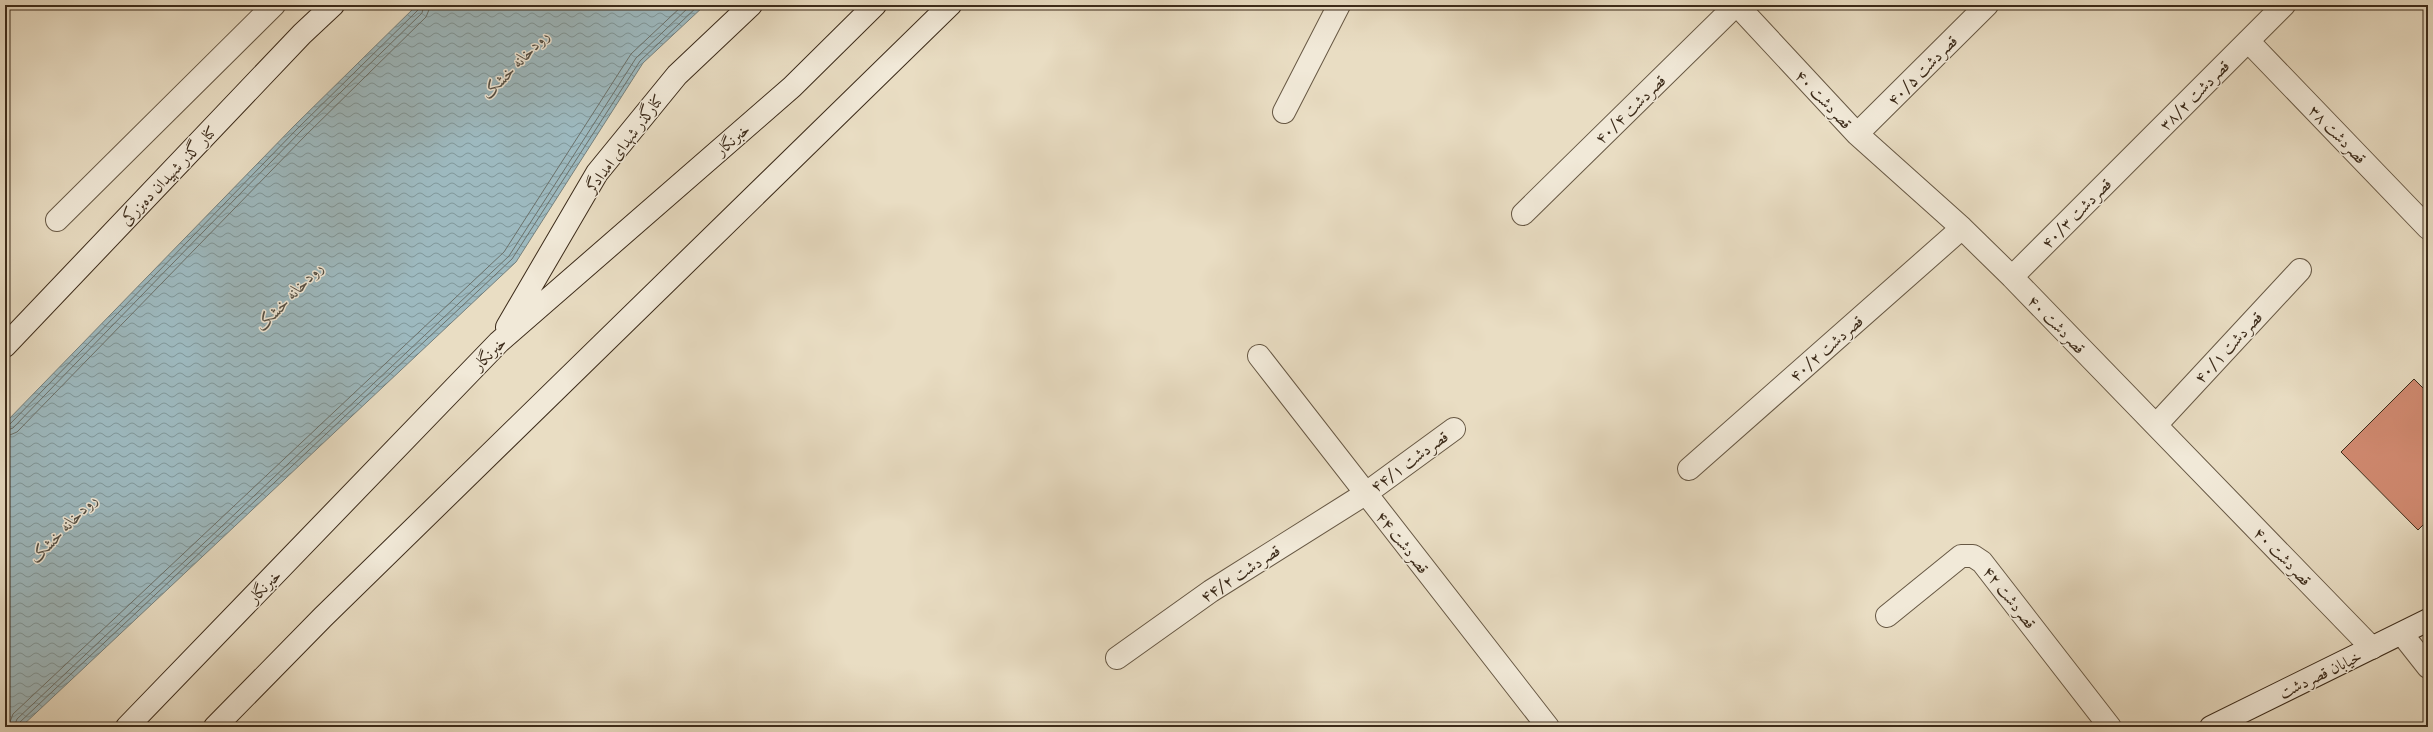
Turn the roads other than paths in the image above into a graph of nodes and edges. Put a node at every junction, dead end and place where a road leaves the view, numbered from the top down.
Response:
1 (274, 5) edge
2 (333, 5) edge
3 (751, 5) edge
4 (875, 5) edge
5 (950, 5) edge
6 (1339, 5) edge
7 (1737, 5) edge
8 (1987, 5) edge
9 (2284, 5) edge
10 (2248, 41) junction
11 (1284, 112) dead end
12 (1857, 134) junction
13 (2140, 149) joint
14 (1523, 214) dead end
15 (57, 220) dead end
16 (1962, 228) junction
17 (2428, 228) edge
18 (2300, 270) dead end
19 (2012, 277) junction
20 (499, 342) junction
21 (5, 346) edge
22 (1259, 356) dead end
23 (2156, 425) junction
24 (1454, 429) dead end
25 (1689, 469) dead end
26 (1365, 494) junction
27 (1887, 616) dead end
28 (2428, 620) edge
29 (2402, 634) junction
30 (2372, 648) junction
31 (1117, 658) dead end
32 (2428, 667) edge
33 (127, 727) edge
34 (215, 727) edge
35 (1548, 727) edge
36 (2110, 727) edge
37 (2211, 727) edge

1 - 15 street
2 - 21 street, کنار گذر شهیدان ده‌بزرکی
3 - 20 street, کنارگذر شهدای امدادگر
4 - 20 street, خبرنگار
5 - 34 street
6 - 11 street
7 - 12 street, ۴۰ قصردشت
7 - 14 street, ۴۰/۴ قصردشت
8 - 12 street, ۴۰/۵ قصردشت
9 - 10 street, ۳۸/۲ قصردشت
10 - 13 street, ۳۸/۲ قصردشت
10 - 17 street, ۳۸ قصردشت
12 - 16 street, ۴۰ قصردشت
13 - 19 street, ۴۰/۳ قصردشت
16 - 19 street, ۴۰ قصردشت
16 - 25 street, ۴۰/۲ قصردشت
18 - 23 street, ۴۰/۱ قصردشت
19 - 23 street, ۴۰ قصردشت
20 - 33 street, خبرنگار
22 - 26 street, ۴۴ قصردشت
23 - 30 street, ۴۰ قصردشت
24 - 26 street, ۴۴/۱ قصردشت
26 - 31 street, ۴۴/۲ قصردشت
26 - 35 street, ۴۴ قصردشت
27 - 36 street, ۴۲ قصردشت
28 - 29 street, خیابان قصردشت
29 - 30 street, خیابان قصردشت
29 - 32 street
30 - 37 street, خیابان قصردشت

